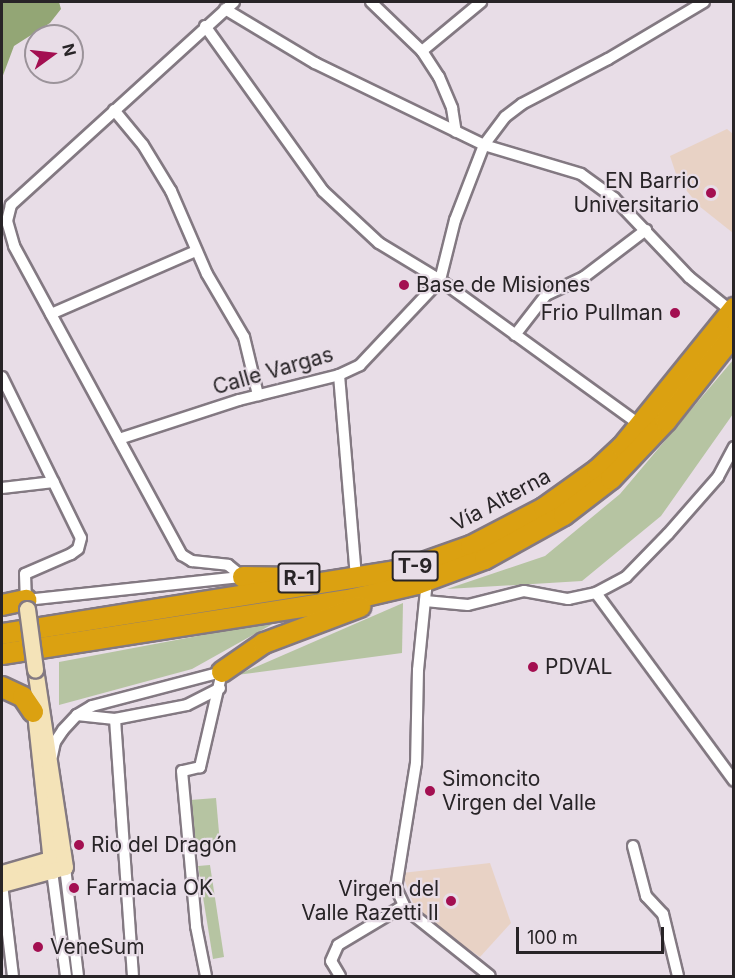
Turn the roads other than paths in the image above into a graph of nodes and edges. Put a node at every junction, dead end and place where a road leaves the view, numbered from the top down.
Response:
1 (370, 2) edge
2 (481, 2) edge
3 (704, 2) edge
4 (230, 5) edge
5 (205, 27) junction
6 (422, 51) junction
7 (114, 110) junction
8 (456, 132) junction
9 (484, 145) junction
10 (646, 230) junction
11 (196, 251) junction
12 (440, 280) junction
13 (732, 310) edge
14 (51, 314) junction
15 (514, 335) junction
16 (734, 335) edge
17 (339, 375) junction
18 (3, 382) edge
19 (258, 395) junction
20 (640, 425) junction
21 (119, 439) junction
22 (734, 447) edge
23 (54, 482) junction
24 (2, 488) edge
25 (243, 577) junction
26 (356, 578) junction
27 (423, 588) junction
28 (596, 593) junction
29 (2, 605) edge
30 (26, 605) junction
31 (2, 634) edge
32 (2, 654) edge
33 (35, 675) junction
34 (221, 680) junction
35 (2, 687) edge
36 (33, 712) junction
37 (77, 715) junction
38 (115, 719) junction
39 (51, 761) junction
40 (734, 781) edge
41 (633, 846) dead end
42 (57, 863) junction
43 (2, 873) edge
44 (2, 884) edge
45 (403, 906) junction
46 (5, 938) edge
47 (13, 976) edge
48 (66, 976) edge
49 (78, 976) edge
50 (132, 976) edge
51 (206, 976) edge
52 (340, 976) edge
53 (490, 976) edge
54 (678, 976) edge

1 - 6 street
2 - 6 street
3 - 9 street
4 - 5 street
4 - 8 street
5 - 7 street
5 - 12 street
6 - 8 street
7 - 11 street
7 - 14 street
8 - 9 street
9 - 10 street
9 - 12 street
10 - 13 street
10 - 15 street
11 - 14 street
11 - 19 street
12 - 15 street
12 - 17 street, Calle Vargas
13 - 20 highway, Vía Alterna / T-9
14 - 21 street
15 - 20 street
16 - 27 highway, Vía Alterna / T-9
17 - 19 street, Calle Vargas
17 - 26 street
18 - 23 street
19 - 21 street, Calle Vargas
20 - 26 highway, Vía Alterna / T-9
21 - 25 street
22 - 28 street
23 - 24 street
23 - 30 street
25 - 26 highway, R-1
25 - 30 street, R-1
26 - 31 highway, Vía Alterna / T-9
27 - 28 street
27 - 32 highway, Vía Alterna / T-9
27 - 34 highway, T-9
27 - 45 street
28 - 40 street
29 - 30 highway
30 - 33 main road, bridge
33 - 36 main road
33 - 39 main road
34 - 37 street, T-9
34 - 38 street
34 - 51 street
35 - 36 highway
36 - 42 main road
37 - 38 street
37 - 39 street, T-9
38 - 50 street
39 - 42 main road
41 - 54 street
42 - 43 main road
42 - 44 main road
42 - 48 street
42 - 49 street
44 - 46 street
45 - 52 street
45 - 53 street
46 - 47 street

